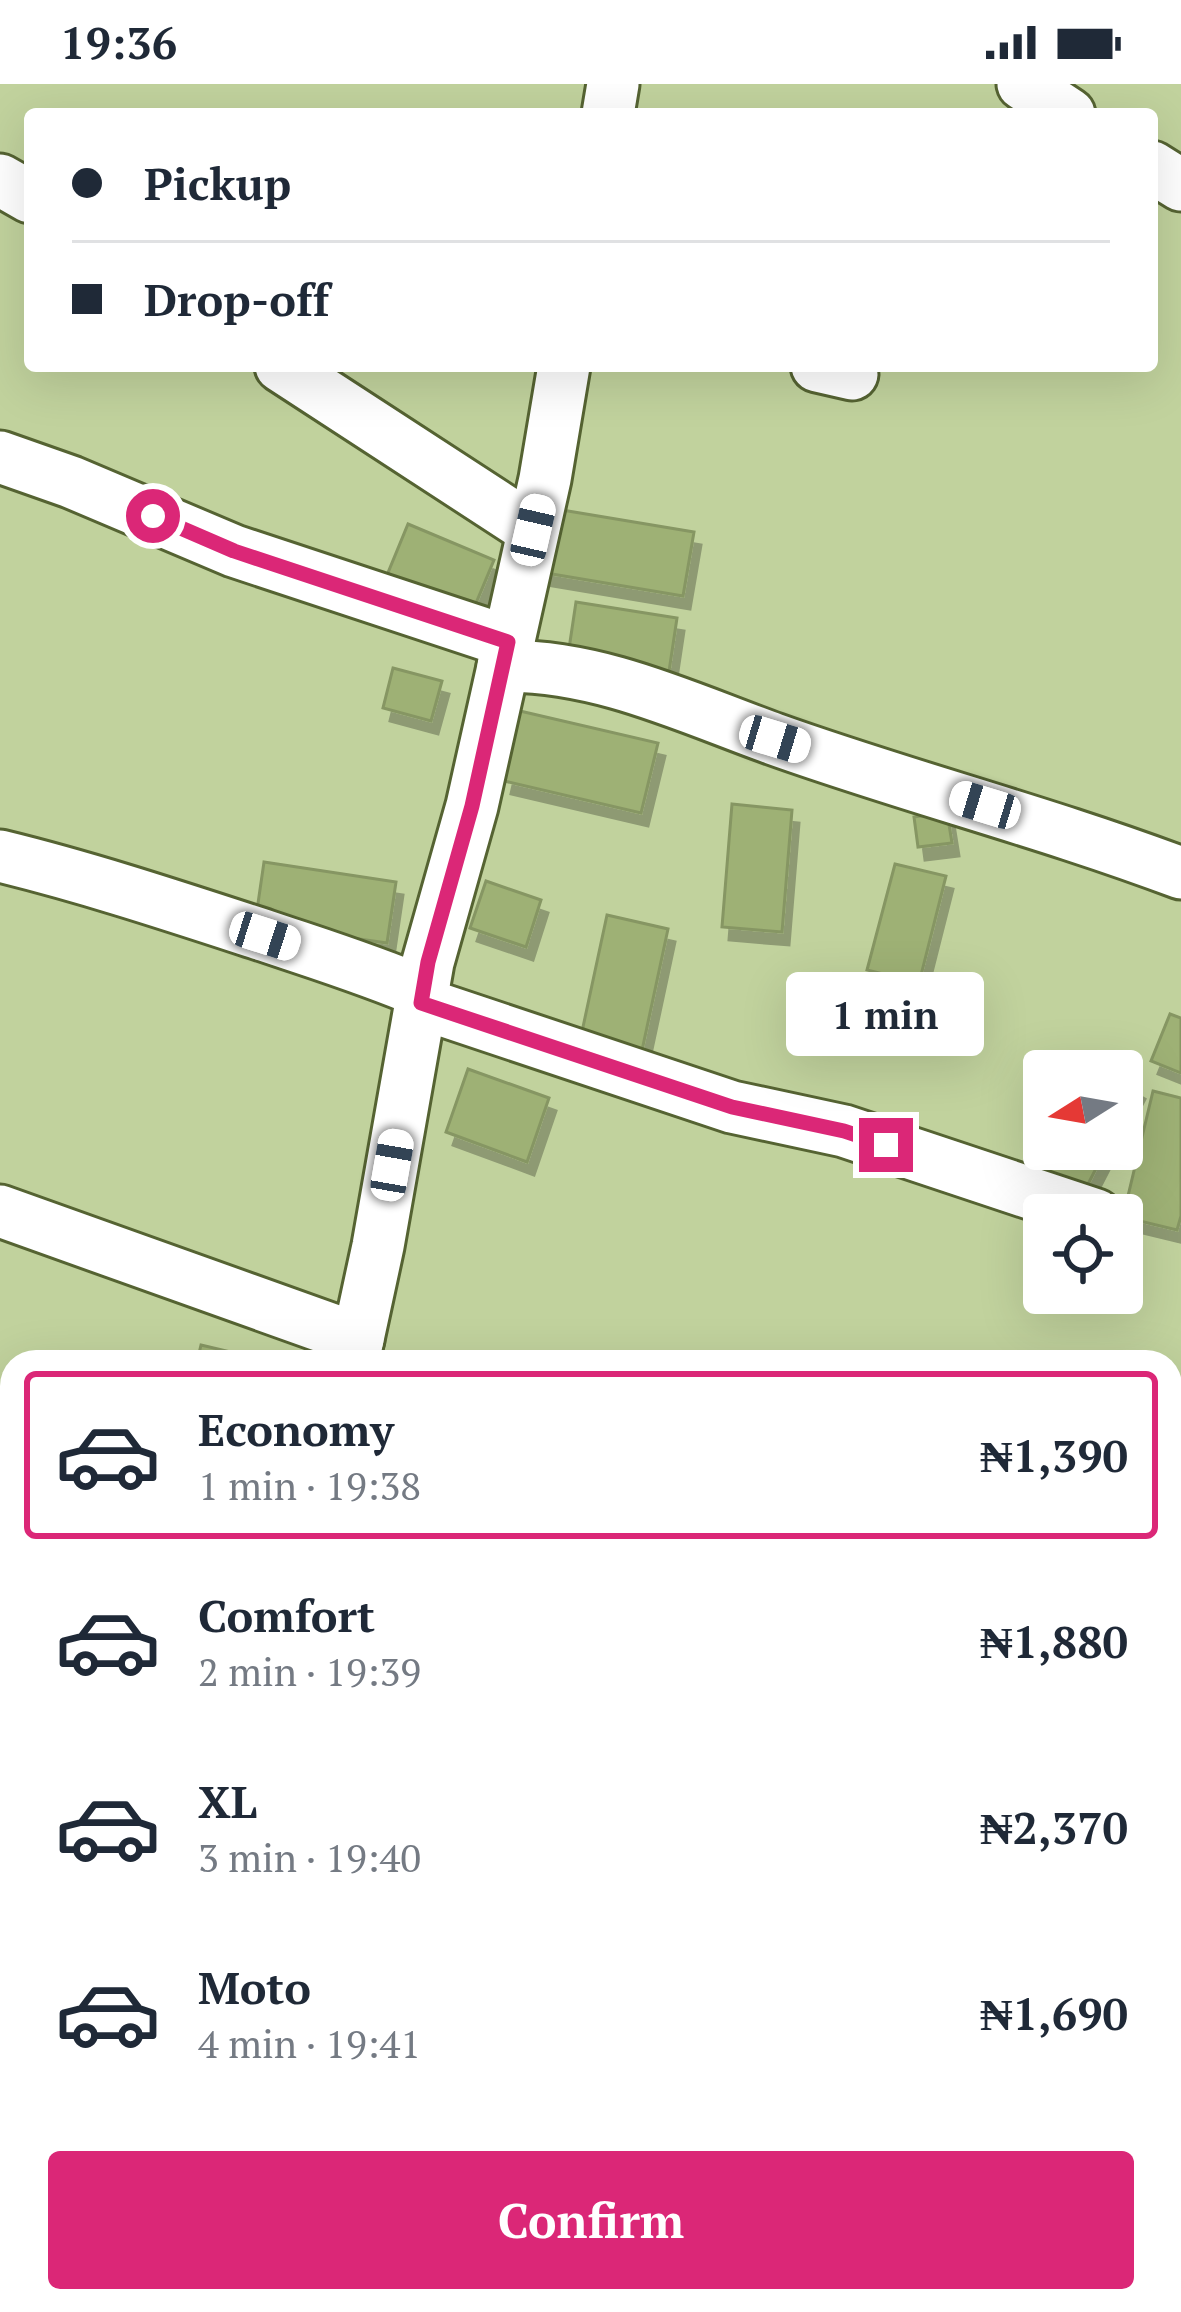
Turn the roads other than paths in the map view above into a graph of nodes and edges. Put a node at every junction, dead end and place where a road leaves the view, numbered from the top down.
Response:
1 (1023, 84) edge
2 (1060, 108) edge
3 (290, 372) edge
4 (563, 372) edge
5 (0, 457) edge
6 (533, 530) junction
7 (506, 654) junction
8 (0, 856) edge
9 (1181, 873) edge
10 (422, 998) junction
11 (1033, 1194) edge
12 (0, 1211) edge
13 (352, 1350) edge
14 (355, 1350) edge

1 - 2 street
3 - 6 street
4 - 6 street
5 - 7 street
6 - 7 street
7 - 9 street
7 - 10 street
8 - 10 street
10 - 11 street
10 - 14 street
12 - 13 street

